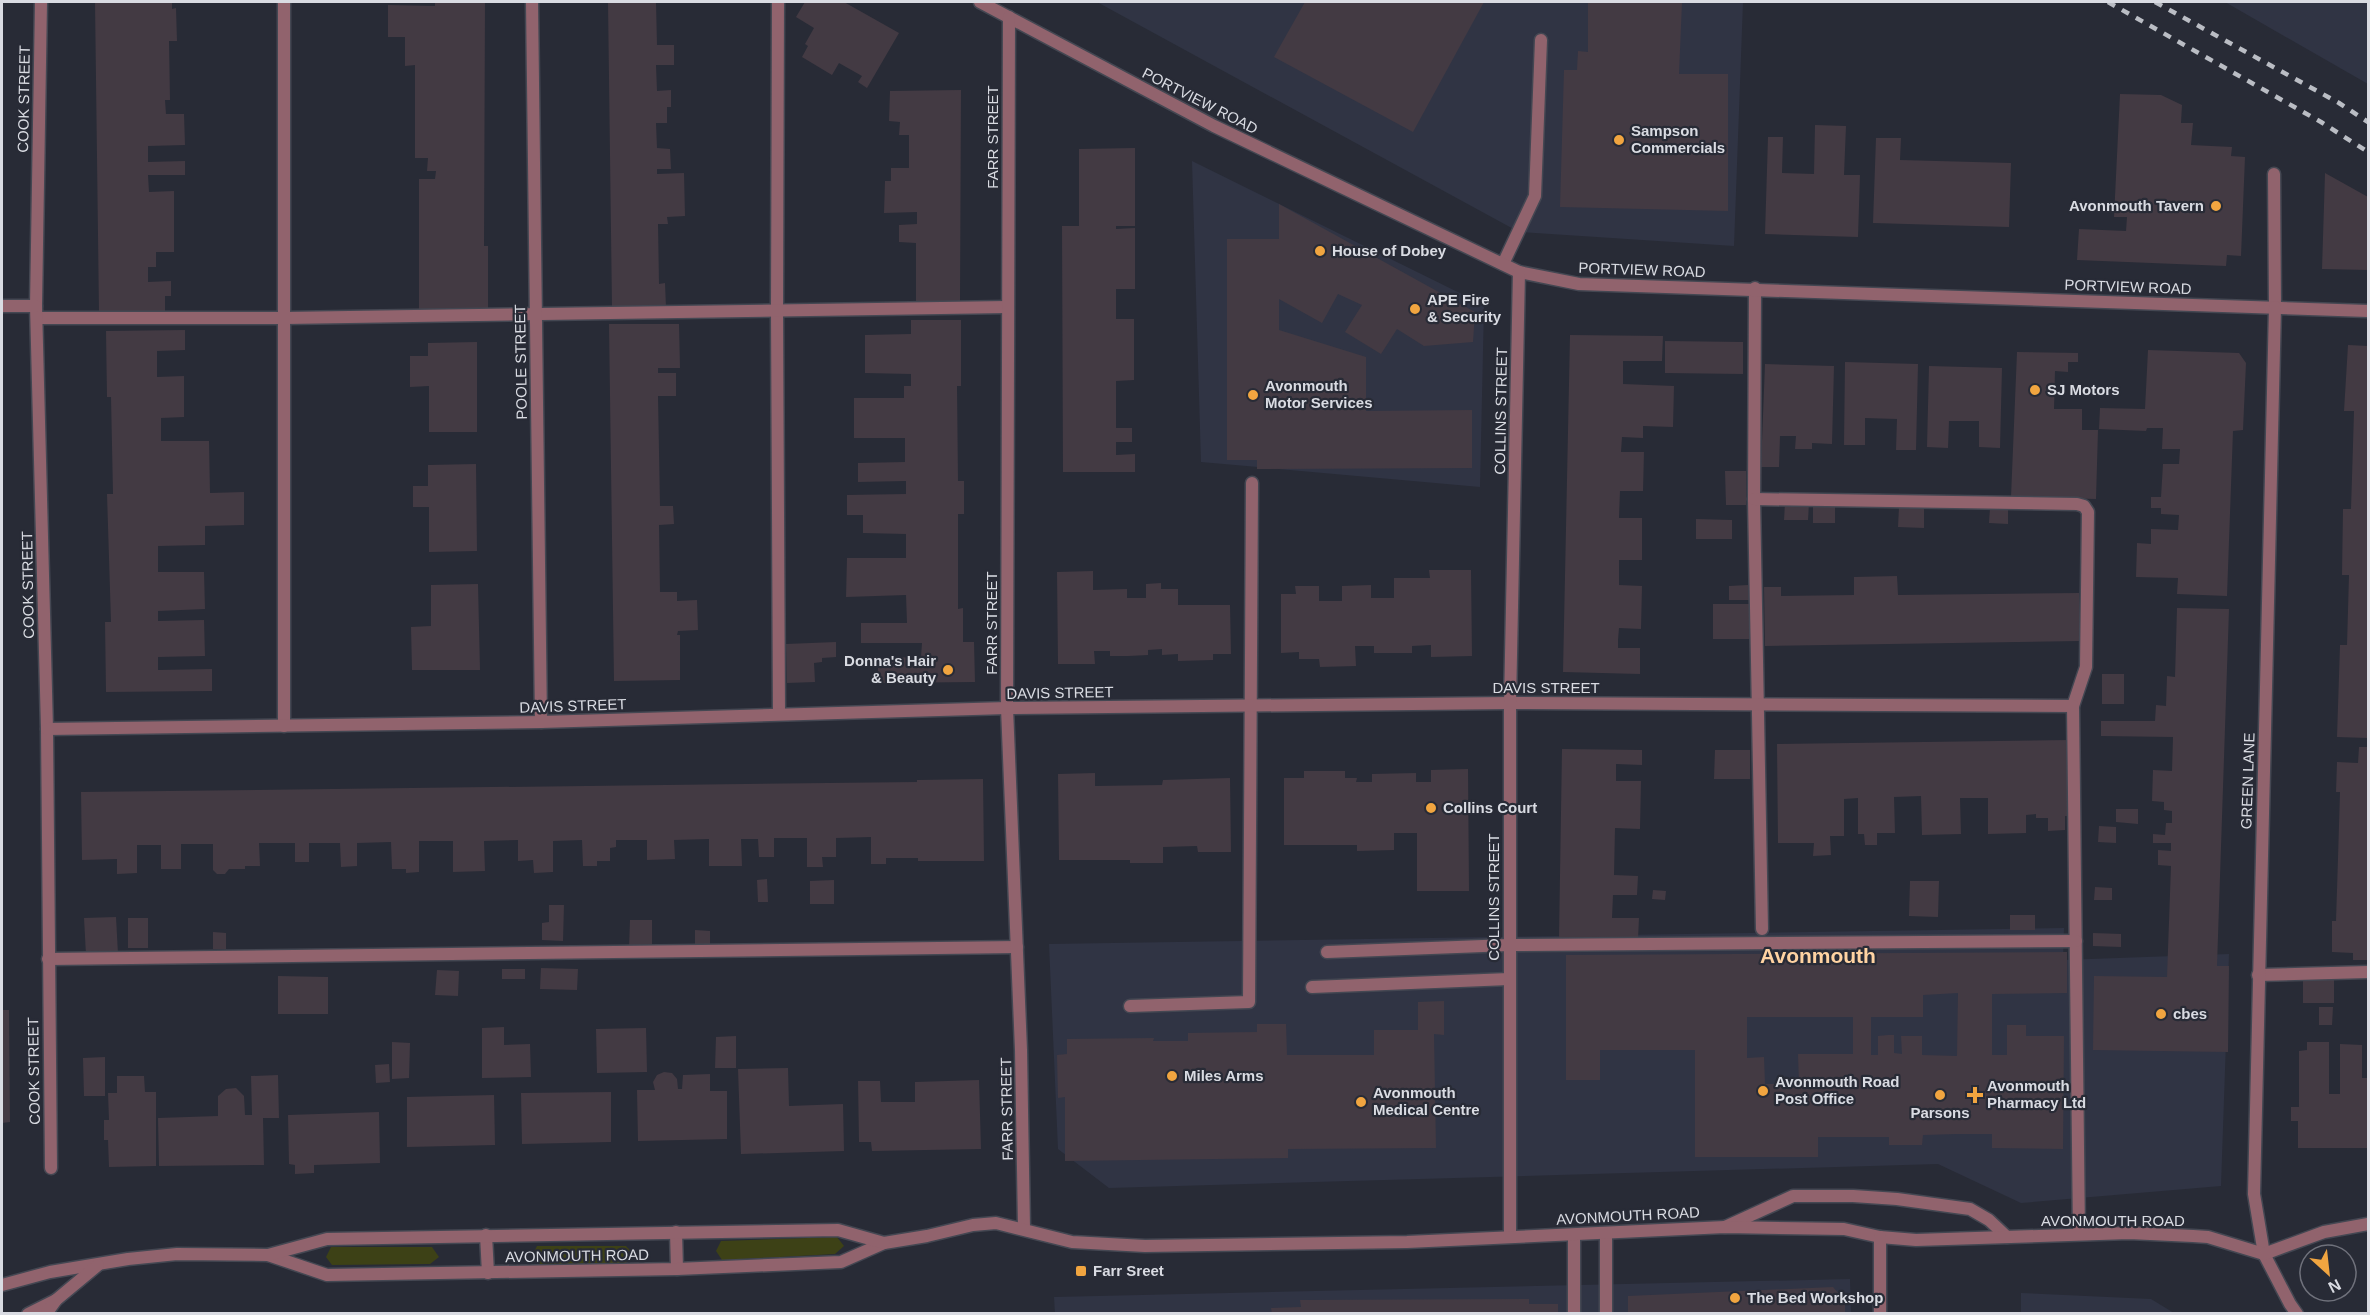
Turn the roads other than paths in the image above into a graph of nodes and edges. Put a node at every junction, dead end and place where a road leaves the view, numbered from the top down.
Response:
1 (41, 2) edge
2 (284, 2) edge
3 (532, 2) edge
4 (778, 2) edge
5 (980, 2) edge
6 (1009, 17) junction
7 (1541, 40) dead end
8 (2274, 174) dead end
9 (1503, 264) junction
10 (1519, 272) junction
11 (1755, 288) junction
12 (2, 306) edge
13 (2275, 307) junction
14 (1007, 308) junction
15 (777, 310) junction
16 (2368, 311) edge
17 (36, 312) junction
18 (536, 315) junction
19 (285, 318) junction
20 (1252, 483) dead end
21 (1754, 499) junction
22 (1510, 703) junction
23 (1758, 705) junction
24 (1250, 706) junction
25 (2073, 706) junction
26 (1007, 708) junction
27 (779, 714) junction
28 (541, 722) junction
29 (284, 726) junction
30 (47, 729) junction
31 (1762, 929) dead end
32 (2076, 941) junction
33 (1509, 945) junction
34 (1017, 947) junction
35 (1327, 952) dead end
36 (48, 958) junction
37 (2368, 972) edge
38 (2258, 975) junction
39 (1509, 979) junction
40 (1312, 987) dead end
41 (1130, 1006) dead end
42 (51, 1168) dead end
43 (2368, 1224) edge
44 (1725, 1227) junction
45 (1023, 1228) junction
46 (676, 1232) junction
47 (1606, 1233) junction
48 (2079, 1234) junction
49 (486, 1235) junction
50 (1574, 1235) junction
51 (1510, 1236) junction
52 (1880, 1237) junction
53 (2007, 1237) junction
54 (884, 1243) junction
55 (2264, 1254) junction
56 (268, 1256) junction
57 (99, 1264) junction
58 (677, 1269) junction
59 (488, 1273) junction
60 (2, 1285) edge
61 (56, 1300) junction
62 (28, 1314) edge
63 (46, 1314) edge
64 (1574, 1314) edge
65 (1606, 1314) edge
66 (1880, 1314) edge
67 (2297, 1314) edge

1 - 17 street, COOK STREET
2 - 19 street
3 - 18 street, POOLE STREET
4 - 15 street
5 - 6 street, PORTVIEW ROAD
6 - 9 street, PORTVIEW ROAD
6 - 14 street, FARR STREET
7 - 9 street
8 - 13 street, GREEN LANE
9 - 10 street, PORTVIEW ROAD
10 - 11 street, PORTVIEW ROAD
10 - 22 street, COLLINS STREET
11 - 13 street, PORTVIEW ROAD
11 - 21 street
12 - 17 street
13 - 16 street, PORTVIEW ROAD
13 - 38 street, GREEN LANE
14 - 15 street
14 - 26 street, FARR STREET
15 - 18 street
15 - 27 street
17 - 19 street
17 - 30 street, COOK STREET
18 - 19 street
18 - 28 street, POOLE STREET
19 - 29 street
20 - 24 street
21 - 23 street
21 - 25 street
22 - 23 street, DAVIS STREET
22 - 24 street, DAVIS STREET
22 - 33 street, COLLINS STREET
23 - 25 street, DAVIS STREET
23 - 31 street
24 - 26 street, DAVIS STREET
24 - 41 street
25 - 32 street
26 - 27 street, DAVIS STREET
26 - 34 street, FARR STREET
27 - 28 street, DAVIS STREET
28 - 29 street, DAVIS STREET
29 - 30 street, DAVIS STREET
30 - 36 street, COOK STREET
32 - 33 street
32 - 48 street
33 - 35 street
33 - 39 street, COLLINS STREET
34 - 36 street
34 - 45 street, FARR STREET
36 - 42 street, COOK STREET
37 - 38 street
38 - 55 street, GREEN LANE
39 - 40 street
39 - 51 street, COLLINS STREET
43 - 55 street
44 - 47 street, AVONMOUTH ROAD
44 - 52 street, AVONMOUTH ROAD
44 - 53 street
45 - 51 street, AVONMOUTH ROAD
45 - 54 street, AVONMOUTH ROAD
46 - 49 street, AVONMOUTH ROAD
46 - 54 street, AVONMOUTH ROAD
46 - 58 street
47 - 50 street, AVONMOUTH ROAD
47 - 65 street
48 - 53 street, AVONMOUTH ROAD
48 - 55 street, AVONMOUTH ROAD
49 - 56 street, AVONMOUTH ROAD
49 - 59 street
50 - 51 street, AVONMOUTH ROAD
50 - 64 street
52 - 53 street, AVONMOUTH ROAD
52 - 66 street
54 - 58 street, AVONMOUTH ROAD
55 - 67 street, GREEN LANE
56 - 57 street, AVONMOUTH ROAD
56 - 59 street, AVONMOUTH ROAD
57 - 60 street, AVONMOUTH ROAD
57 - 61 street
58 - 59 street, AVONMOUTH ROAD
61 - 62 street
61 - 63 street

